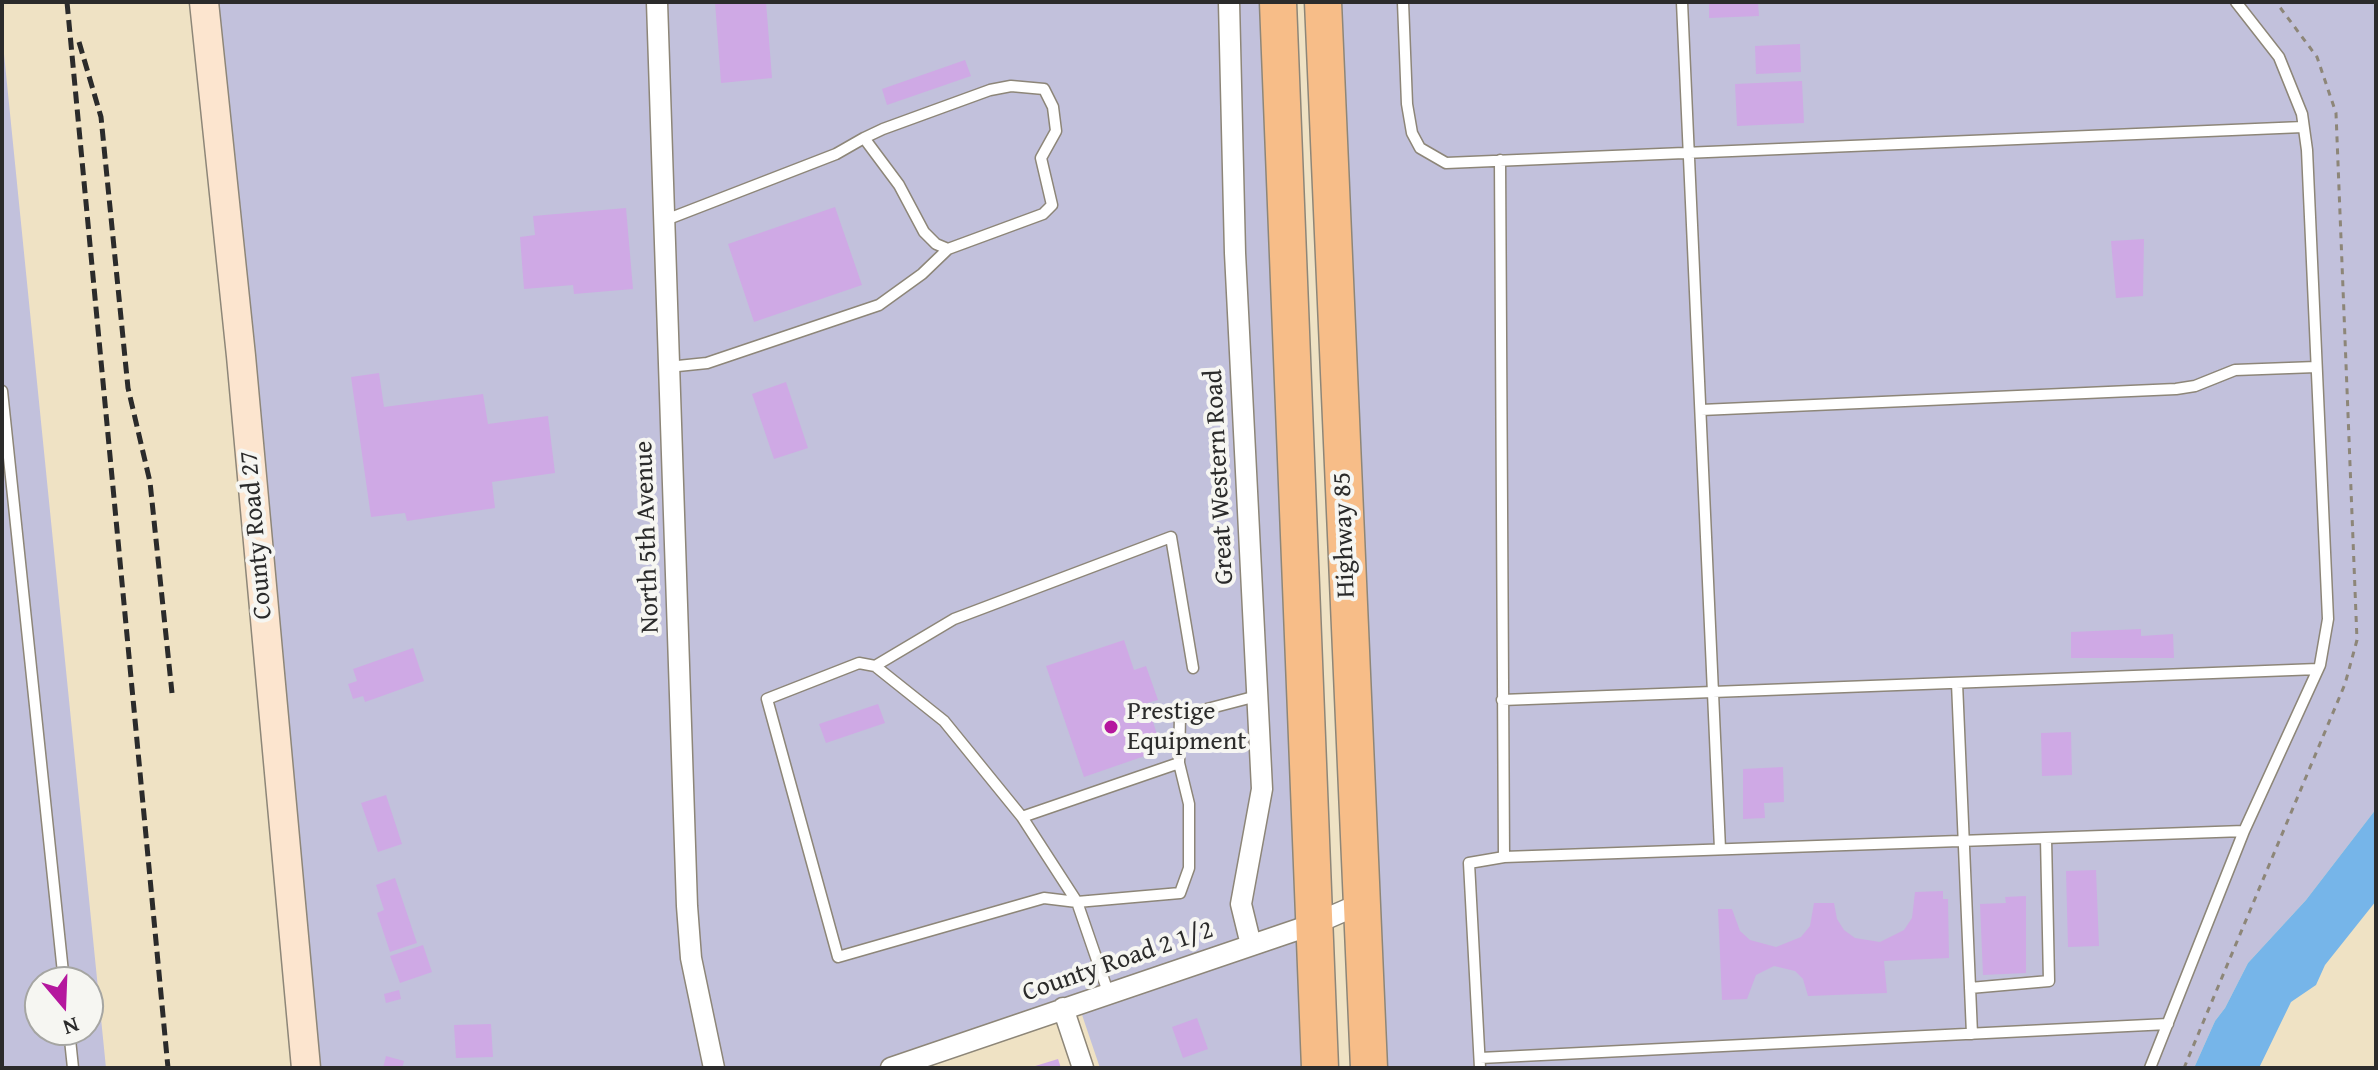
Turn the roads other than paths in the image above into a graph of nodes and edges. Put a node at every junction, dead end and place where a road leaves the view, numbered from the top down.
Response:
1 (204, 2) edge
2 (657, 2) edge
3 (1229, 2) edge
4 (1278, 2) edge
5 (1323, 2) edge
6 (1403, 2) edge
7 (1682, 2) edge
8 (2236, 2) edge
9 (2303, 127) junction
10 (864, 138) junction
11 (1689, 152) junction
12 (1500, 160) junction
13 (663, 221) junction
14 (948, 249) junction
15 (668, 367) junction
16 (2316, 367) junction
17 (2, 391) edge
18 (1701, 410) junction
19 (875, 666) junction
20 (1193, 668) dead end
21 (2318, 669) junction
22 (1957, 683) junction
23 (1714, 693) junction
24 (1257, 696) junction
25 (1502, 700) junction
26 (1179, 763) junction
27 (1022, 817) junction
28 (2244, 831) junction
29 (2046, 838) junction
30 (1964, 840) junction
31 (1720, 849) junction
32 (1504, 857) junction
33 (1077, 902) junction
34 (1360, 904) junction
35 (1314, 924) junction
36 (1251, 945) junction
37 (62, 966) edge
38 (1970, 988) junction
39 (1108, 992) junction
40 (1063, 1008) junction
41 (2168, 1024) junction
42 (1972, 1034) junction
43 (71, 1046) edge
44 (1480, 1063) edge
45 (73, 1068) edge
46 (306, 1068) edge
47 (714, 1068) edge
48 (891, 1068) edge
49 (1083, 1068) edge
50 (1320, 1068) edge
51 (1369, 1068) edge
52 (2150, 1068) edge

1 - 46 street, County Road 27
2 - 13 street, North 5th Avenue
3 - 24 street, Great Western Road
4 - 35 highway, Highway 85
5 - 34 highway, Highway 85
6 - 12 lane
7 - 11 lane
8 - 9 lane
9 - 11 lane
9 - 16 lane
10 - 13 lane
10 - 14 lane
10 - 14 lane
11 - 12 lane
11 - 18 lane
12 - 25 lane
13 - 15 street, North 5th Avenue
14 - 15 lane
15 - 47 street, North 5th Avenue
16 - 18 lane
16 - 21 lane
17 - 37 lane
18 - 23 lane
19 - 20 lane
19 - 27 lane
19 - 33 lane
21 - 22 lane
21 - 28 lane
22 - 23 lane
22 - 30 lane
23 - 25 lane
23 - 31 lane
24 - 26 lane
24 - 36 street, Great Western Road
25 - 32 lane
26 - 27 lane
26 - 33 lane
27 - 33 lane
28 - 29 lane
28 - 41 lane
29 - 30 lane
29 - 38 lane
30 - 31 lane
30 - 38 lane
31 - 32 lane
32 - 44 lane
33 - 39 lane
34 - 35 street, County Road 2 1/2
34 - 51 highway, Highway 85
35 - 36 street, County Road 2 1/2
35 - 50 highway, Highway 85
36 - 39 street, County Road 2 1/2
38 - 42 lane
39 - 40 street, County Road 2 1/2
40 - 48 street, County Road 2 1/2
40 - 49 street
41 - 42 lane
41 - 52 lane
42 - 44 lane
43 - 45 lane

